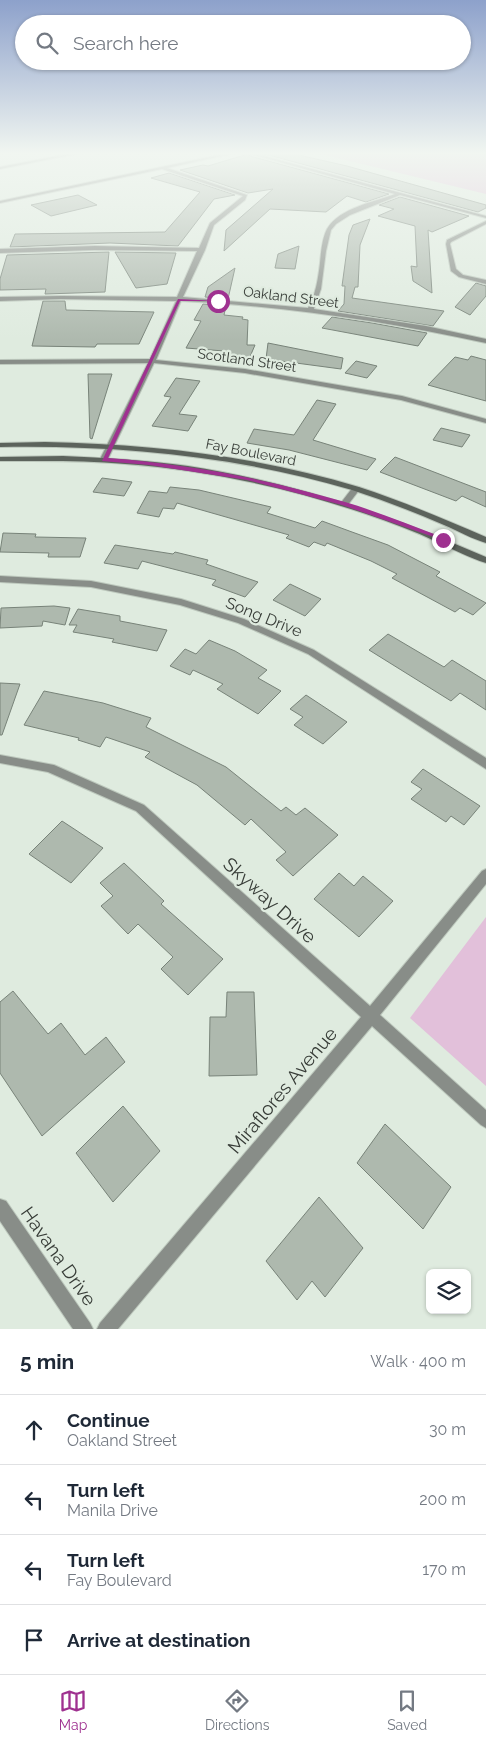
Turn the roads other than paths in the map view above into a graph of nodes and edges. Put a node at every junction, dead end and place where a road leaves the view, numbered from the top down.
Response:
1 (222, 216) edge
2 (348, 216) edge
3 (486, 222) edge
4 (202, 250) junction
5 (0, 251) edge
6 (486, 282) edge
7 (0, 299) edge
8 (178, 300) junction
9 (310, 310) junction
10 (486, 341) edge
11 (152, 361) junction
12 (0, 362) edge
13 (486, 421) edge
14 (0, 445) edge
15 (113, 445) junction
16 (0, 459) edge
17 (104, 459) junction
18 (356, 489) junction
19 (344, 504) junction
20 (486, 540) edge
21 (486, 560) edge
22 (0, 579) edge
23 (0, 759) edge
24 (486, 764) edge
25 (486, 875) edge
26 (370, 1017) junction
27 (486, 1120) edge
28 (0, 1207) edge
29 (84, 1329) edge
30 (106, 1329) edge

1 - 4 street
2 - 9 street
3 - 6 street
4 - 5 street
4 - 8 street
7 - 8 street, Oakland Street
8 - 9 street, Oakland Street
8 - 11 street
9 - 10 street, Oakland Street
11 - 12 street, Scotland Street
11 - 13 street, Scotland Street
11 - 15 street
14 - 15 main road, Fay Boulevard
15 - 17 street
15 - 18 main road, Fay Boulevard
16 - 17 main road, Fay Boulevard
17 - 19 main road, Fay Boulevard
18 - 19 street
18 - 20 main road, Fay Boulevard
19 - 21 main road, Fay Boulevard
22 - 24 street, Song Drive
23 - 26 street, Skyway Drive
25 - 26 street, Miraflores Avenue
26 - 27 street, Skyway Drive
26 - 30 street, Miraflores Avenue
28 - 29 street, Havana Drive

